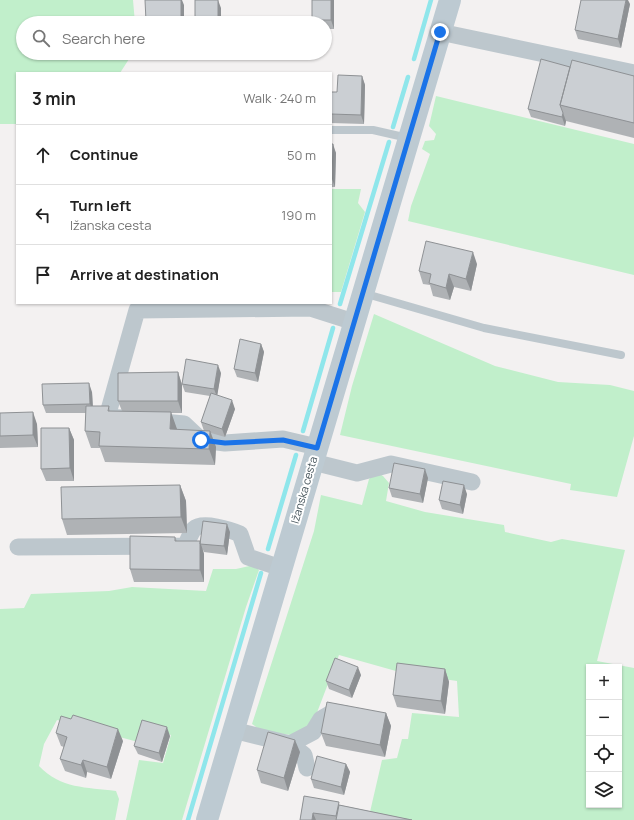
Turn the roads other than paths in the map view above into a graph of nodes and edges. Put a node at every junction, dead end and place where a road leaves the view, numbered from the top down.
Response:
1 (450, 0) edge
2 (440, 32) junction
3 (634, 73) edge
4 (332, 130) edge
5 (408, 138) junction
6 (363, 293) junction
7 (354, 322) junction
8 (622, 355) dead end
9 (315, 455) junction
10 (472, 482) dead end
11 (18, 547) dead end
12 (281, 568) junction
13 (361, 716) edge
14 (233, 730) junction
15 (290, 744) junction
16 (307, 768) dead end
17 (207, 820) edge

1 - 2 street, Ižanska cesta
2 - 3 street
2 - 5 street, Ižanska cesta
4 - 5 lane
5 - 6 street, Ižanska cesta
6 - 7 street, Ižanska cesta
6 - 8 lane
7 - 9 street, Ižanska cesta
7 - 9 street
9 - 10 street
9 - 12 street, Ižanska cesta
11 - 12 street
12 - 14 street, Ižanska cesta
13 - 15 street
14 - 15 street
14 - 17 street, Ižanska cesta
15 - 16 street

